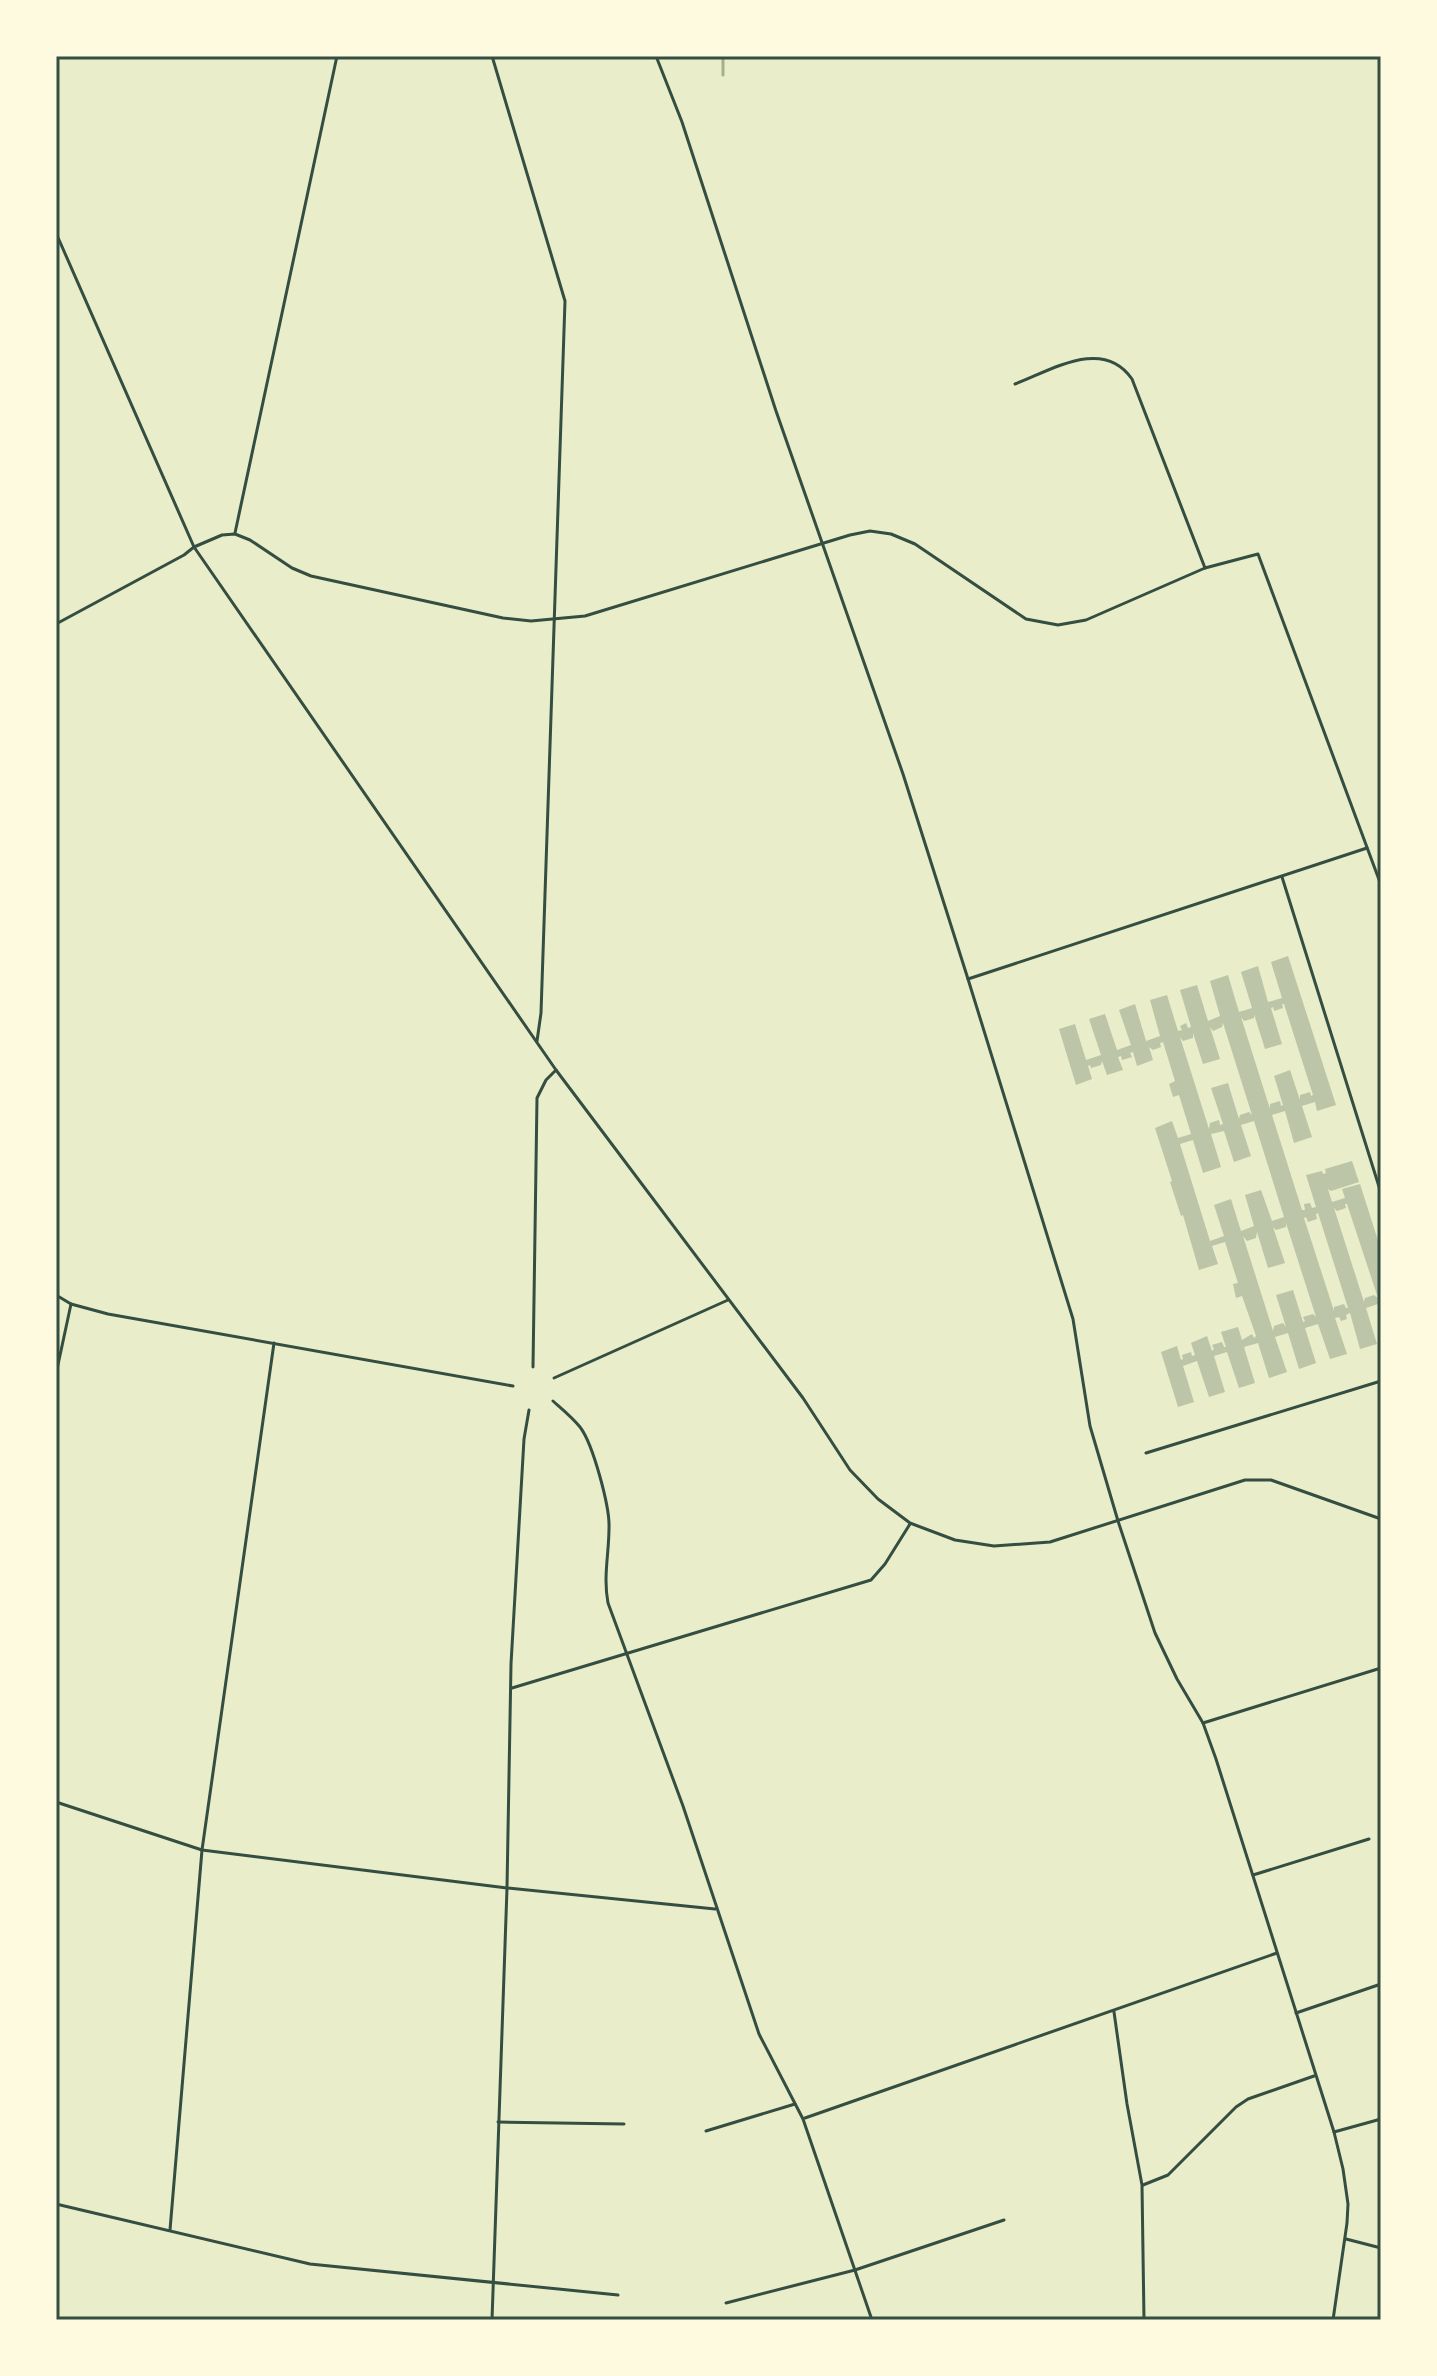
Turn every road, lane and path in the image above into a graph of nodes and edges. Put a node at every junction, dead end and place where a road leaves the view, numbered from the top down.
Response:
1 (337, 56) edge
2 (492, 56) edge
3 (656, 56) edge
4 (56, 233) edge
5 (1015, 384) dead end
6 (235, 534) junction
7 (824, 542) junction
8 (194, 547) junction
9 (1205, 568) junction
10 (554, 620) junction
11 (56, 624) edge
12 (1367, 848) junction
13 (1282, 877) junction
14 (1381, 885) edge
15 (968, 979) junction
16 (537, 1042) junction
17 (556, 1070) junction
18 (1381, 1193) edge
19 (56, 1295) edge
20 (728, 1300) junction
21 (71, 1304) junction
22 (274, 1343) junction
23 (533, 1367) dead end
24 (56, 1374) edge
25 (554, 1378) dead end
26 (1381, 1381) edge
27 (513, 1386) dead end
28 (553, 1401) dead end
29 (529, 1410) dead end
30 (1146, 1453) dead end
31 (1381, 1519) edge
32 (1118, 1521) junction
33 (910, 1523) junction
34 (627, 1654) junction
35 (1381, 1668) edge
36 (512, 1688) junction
37 (1203, 1723) junction
38 (56, 1802) edge
39 (1369, 1839) dead end
40 (202, 1850) junction
41 (1253, 1875) junction
42 (507, 1888) junction
43 (715, 1909) junction
44 (1277, 1953) junction
45 (1381, 1984) edge
46 (1114, 2012) junction
47 (1296, 2013) junction
48 (1314, 2076) junction
49 (795, 2104) junction
50 (803, 2119) junction
51 (1381, 2119) edge
52 (498, 2122) junction
53 (624, 2124) dead end
54 (706, 2131) dead end
55 (1334, 2132) junction
56 (1142, 2185) junction
57 (56, 2204) edge
58 (1004, 2220) dead end
59 (170, 2230) junction
60 (1345, 2239) junction
61 (1381, 2248) edge
62 (855, 2270) junction
63 (493, 2284) junction
64 (618, 2295) dead end
65 (726, 2303) dead end
66 (492, 2320) edge
67 (872, 2320) edge
68 (1144, 2320) edge
69 (1333, 2320) edge

1 - 6 lane
2 - 10 lane
3 - 7 lane
4 - 8 lane
5 - 9 lane
6 - 8 lane
6 - 10 lane
7 - 9 lane
7 - 10 lane
7 - 15 lane
8 - 11 lane
8 - 16 lane
9 - 12 lane
10 - 16 lane
12 - 13 lane
12 - 14 lane
13 - 15 lane
13 - 18 lane
15 - 32 lane
16 - 17 lane
17 - 20 lane
17 - 23 lane
19 - 21 lane
20 - 25 lane
20 - 33 lane
21 - 22 lane
21 - 24 lane
22 - 27 lane
22 - 40 lane
26 - 30 lane
28 - 34 lane
29 - 36 lane
31 - 32 lane
32 - 33 lane
32 - 37 lane
33 - 34 lane
34 - 36 lane
34 - 43 lane
35 - 37 lane
36 - 42 lane
37 - 41 lane
38 - 40 lane
39 - 41 lane
40 - 42 lane
40 - 59 lane
41 - 44 lane
42 - 43 lane
42 - 52 lane
43 - 49 lane
44 - 46 lane
44 - 47 lane
45 - 47 lane
46 - 50 lane
46 - 56 lane
47 - 48 lane
48 - 55 lane
48 - 56 lane
49 - 50 lane
49 - 54 lane
50 - 62 lane
51 - 55 lane
52 - 53 lane
52 - 63 lane
55 - 60 lane
56 - 68 lane
57 - 59 lane
58 - 62 lane
59 - 63 lane
60 - 61 lane
60 - 69 lane
62 - 65 lane
62 - 67 lane
63 - 64 lane
63 - 66 lane

